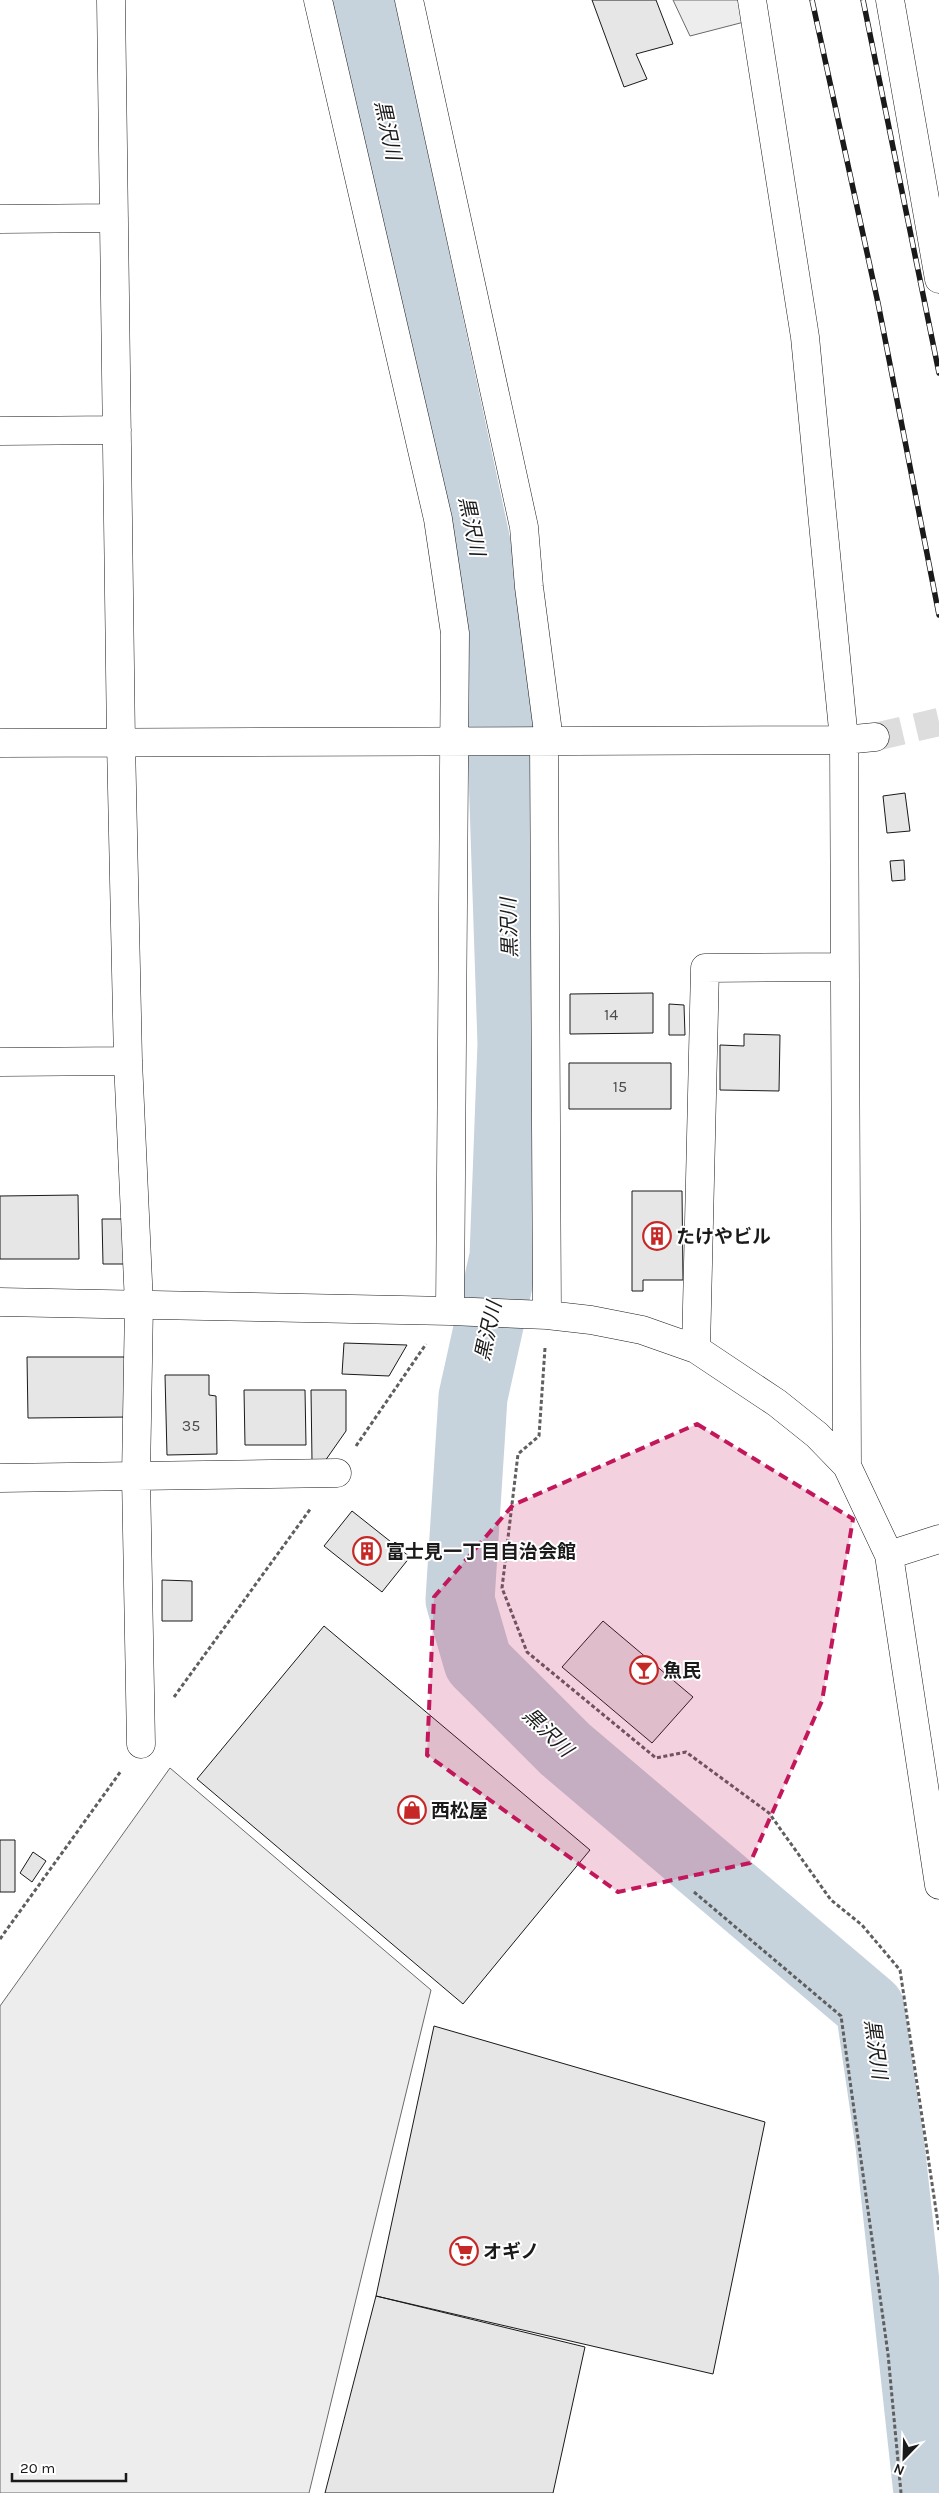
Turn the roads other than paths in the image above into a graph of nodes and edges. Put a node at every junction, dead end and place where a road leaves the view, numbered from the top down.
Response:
1 (111, 0) edge
2 (318, 0) edge
3 (409, 0) edge
4 (752, 0) edge
5 (890, 0) edge
6 (939, 161) edge
7 (924, 196) junction
8 (114, 218) junction
9 (0, 219) edge
10 (939, 279) edge
11 (117, 430) junction
12 (0, 431) edge
13 (874, 737) tunnel mouth
14 (546, 740) junction
15 (844, 740) junction
16 (121, 742) junction
17 (455, 742) junction
18 (0, 743) edge
19 (845, 967) junction
20 (128, 1061) junction
21 (0, 1062) edge
22 (0, 1302) edge
23 (139, 1304) junction
24 (450, 1311) junction
25 (547, 1315) junction
26 (696, 1348) junction
27 (847, 1466) junction
28 (337, 1473) road end
29 (136, 1476) junction
30 (0, 1478) edge
31 (939, 1538) edge
32 (889, 1555) junction
33 (141, 1744) road end
34 (939, 1885) edge

1 - 8 street
2 - 17 street
3 - 14 street
4 - 15 street
5 - 7 street
6 - 7 street
7 - 10 street
8 - 9 street
8 - 11 street
11 - 12 street
11 - 16 street
13 - 15 street
14 - 15 street
14 - 17 street
14 - 25 street
15 - 19 street
16 - 17 street
16 - 18 street
16 - 20 street
17 - 24 street
19 - 26 street
19 - 27 street
20 - 21 street
20 - 23 street
22 - 23 street
23 - 24 street
23 - 29 street
24 - 25 street
25 - 26 street
26 - 27 street
27 - 32 street
28 - 29 street
29 - 30 street
29 - 33 street
31 - 32 street
32 - 34 street

